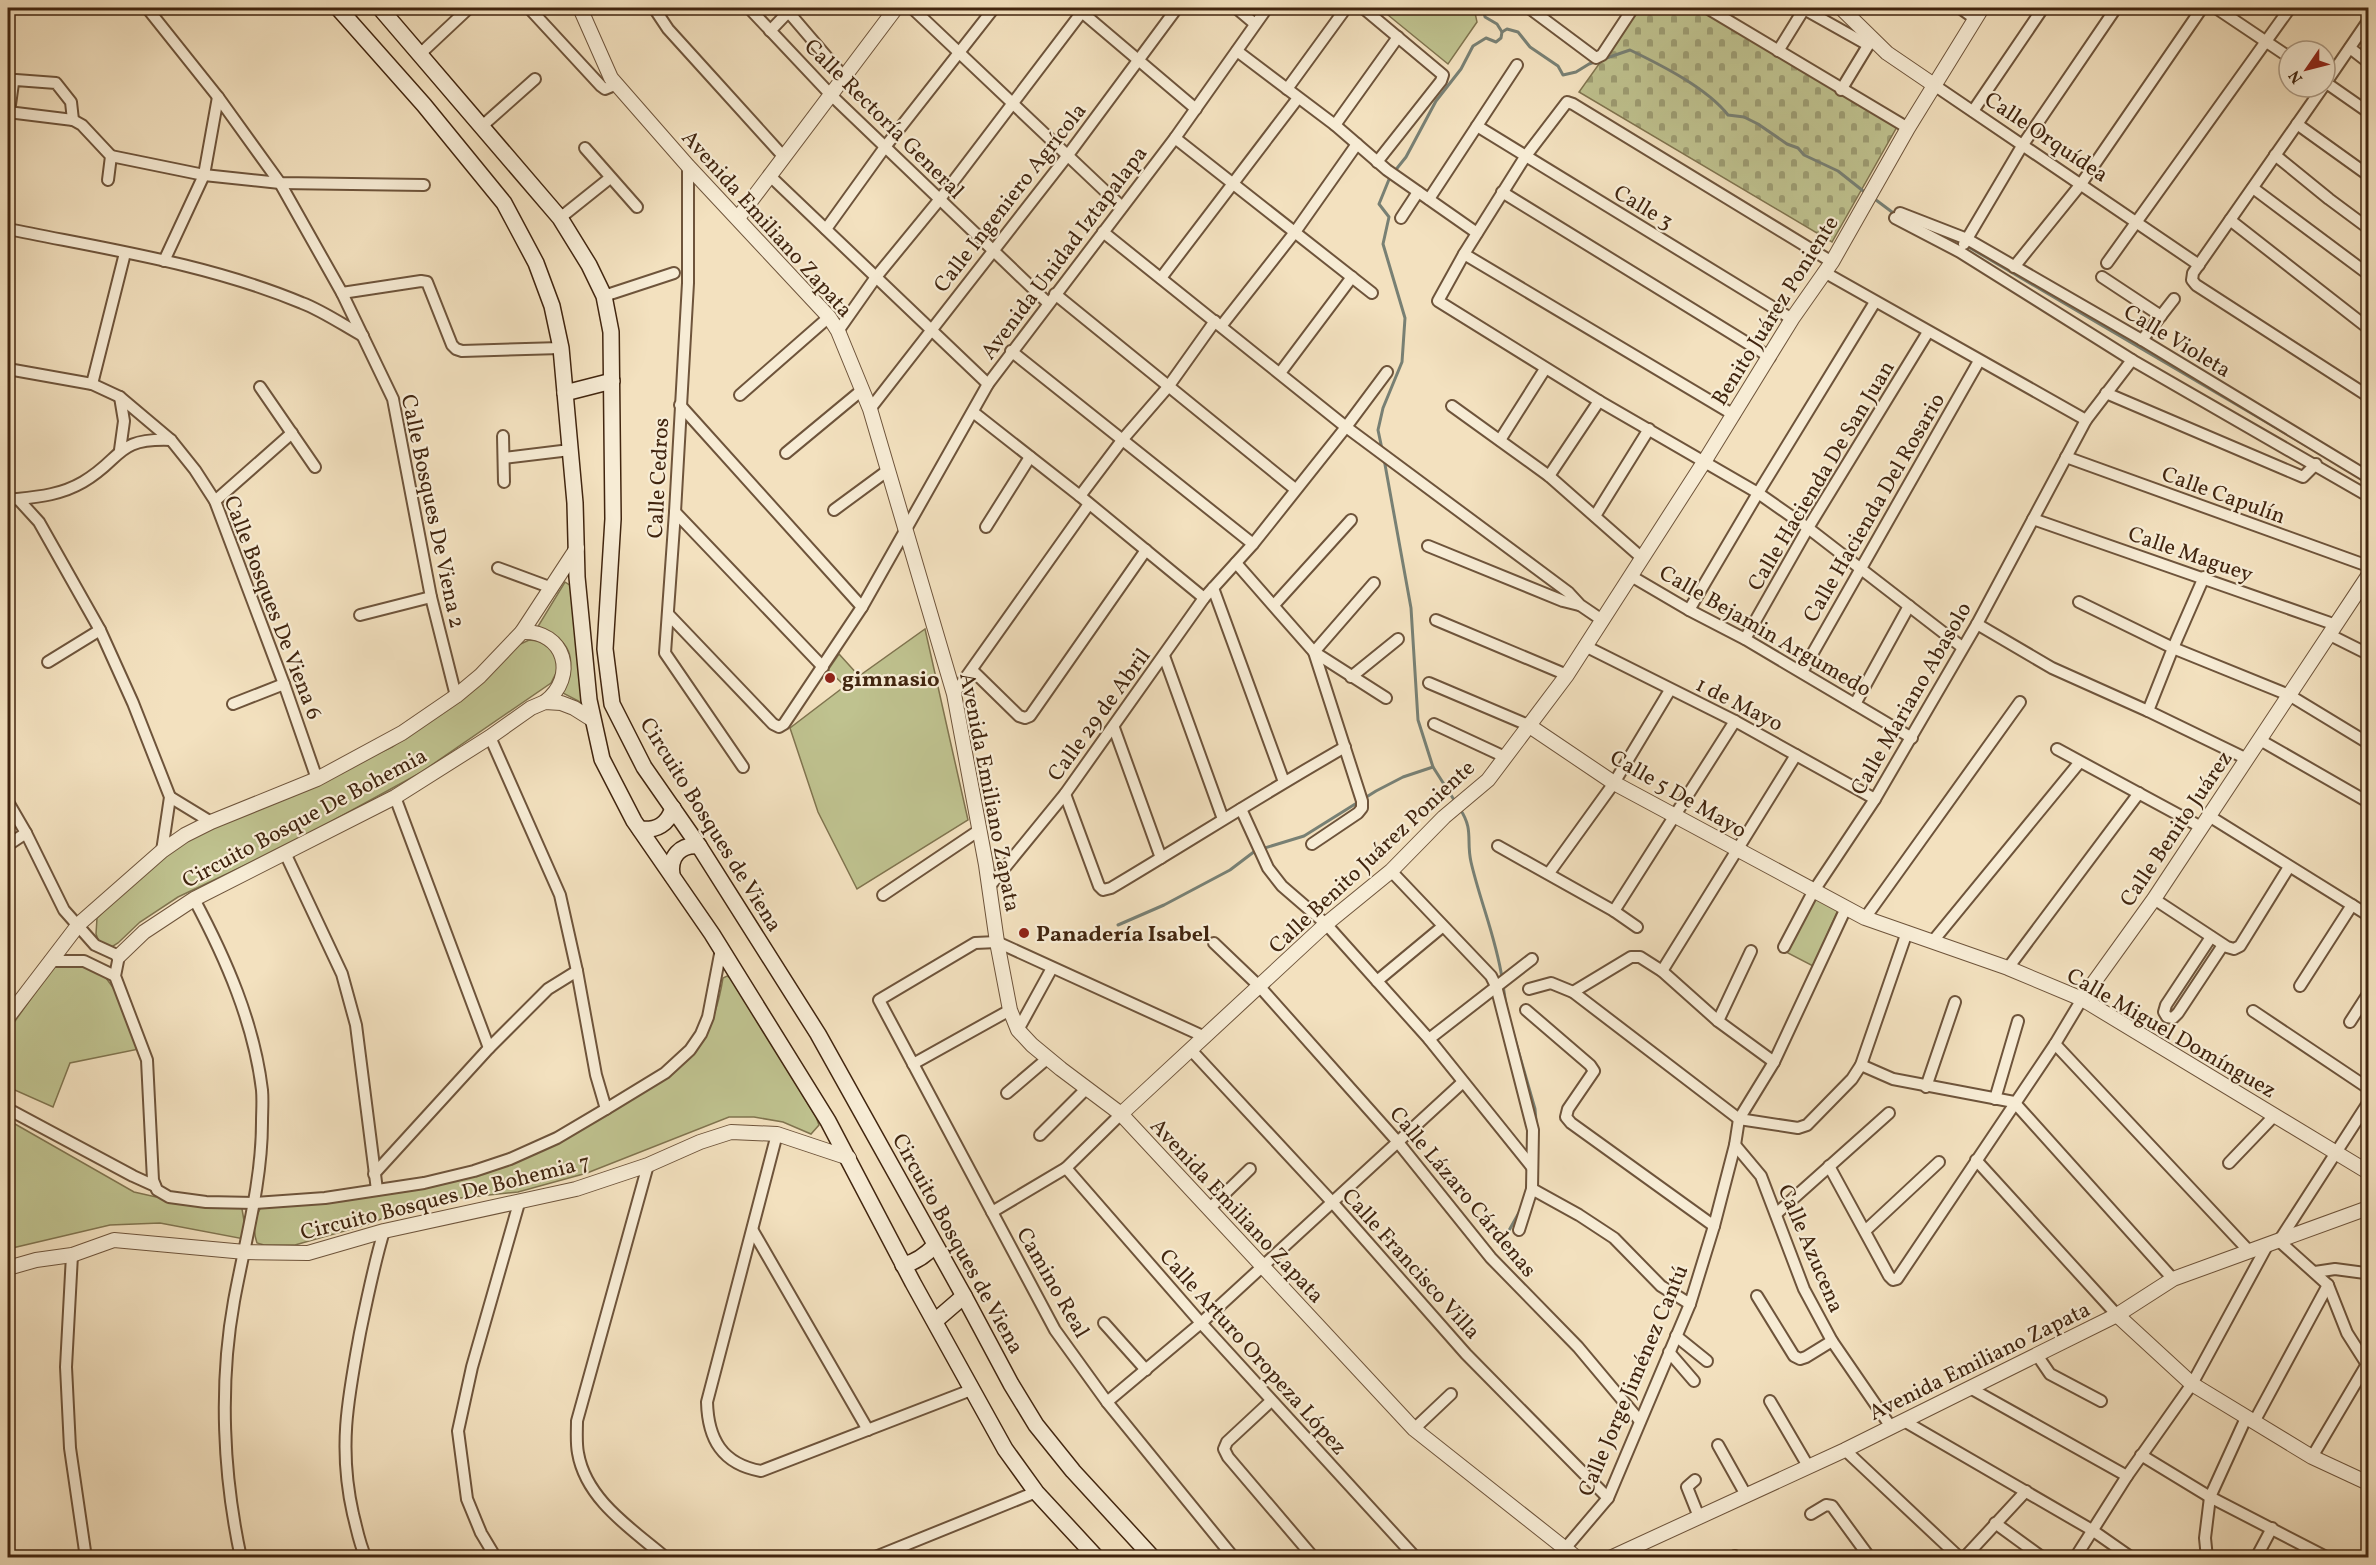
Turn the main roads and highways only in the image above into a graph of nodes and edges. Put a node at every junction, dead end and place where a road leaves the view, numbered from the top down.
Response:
1 (338, 8) edge
2 (380, 8) edge
3 (612, 381) junction
4 (565, 393) junction
5 (673, 808) junction
6 (640, 830) junction
7 (699, 846) junction
8 (672, 875) junction
9 (935, 1245) junction
10 (903, 1265) junction
11 (964, 1296) junction
12 (935, 1321) junction
13 (1097, 1557) edge
14 (1153, 1557) edge

1 - 4 main road
2 - 3 main road, Circuito Bosques de Viena
3 - 4 main road
3 - 5 main road, Circuito Bosques de Viena
4 - 6 main road
5 - 6 main road
5 - 7 main road, Circuito Bosques de Viena
6 - 8 main road
7 - 8 main road
7 - 9 main road, Circuito Bosques de Viena
8 - 10 main road
9 - 10 main road
9 - 11 main road, Circuito Bosques de Viena
10 - 12 main road
11 - 12 main road
11 - 14 main road, Circuito Bosques de Viena
12 - 13 main road

